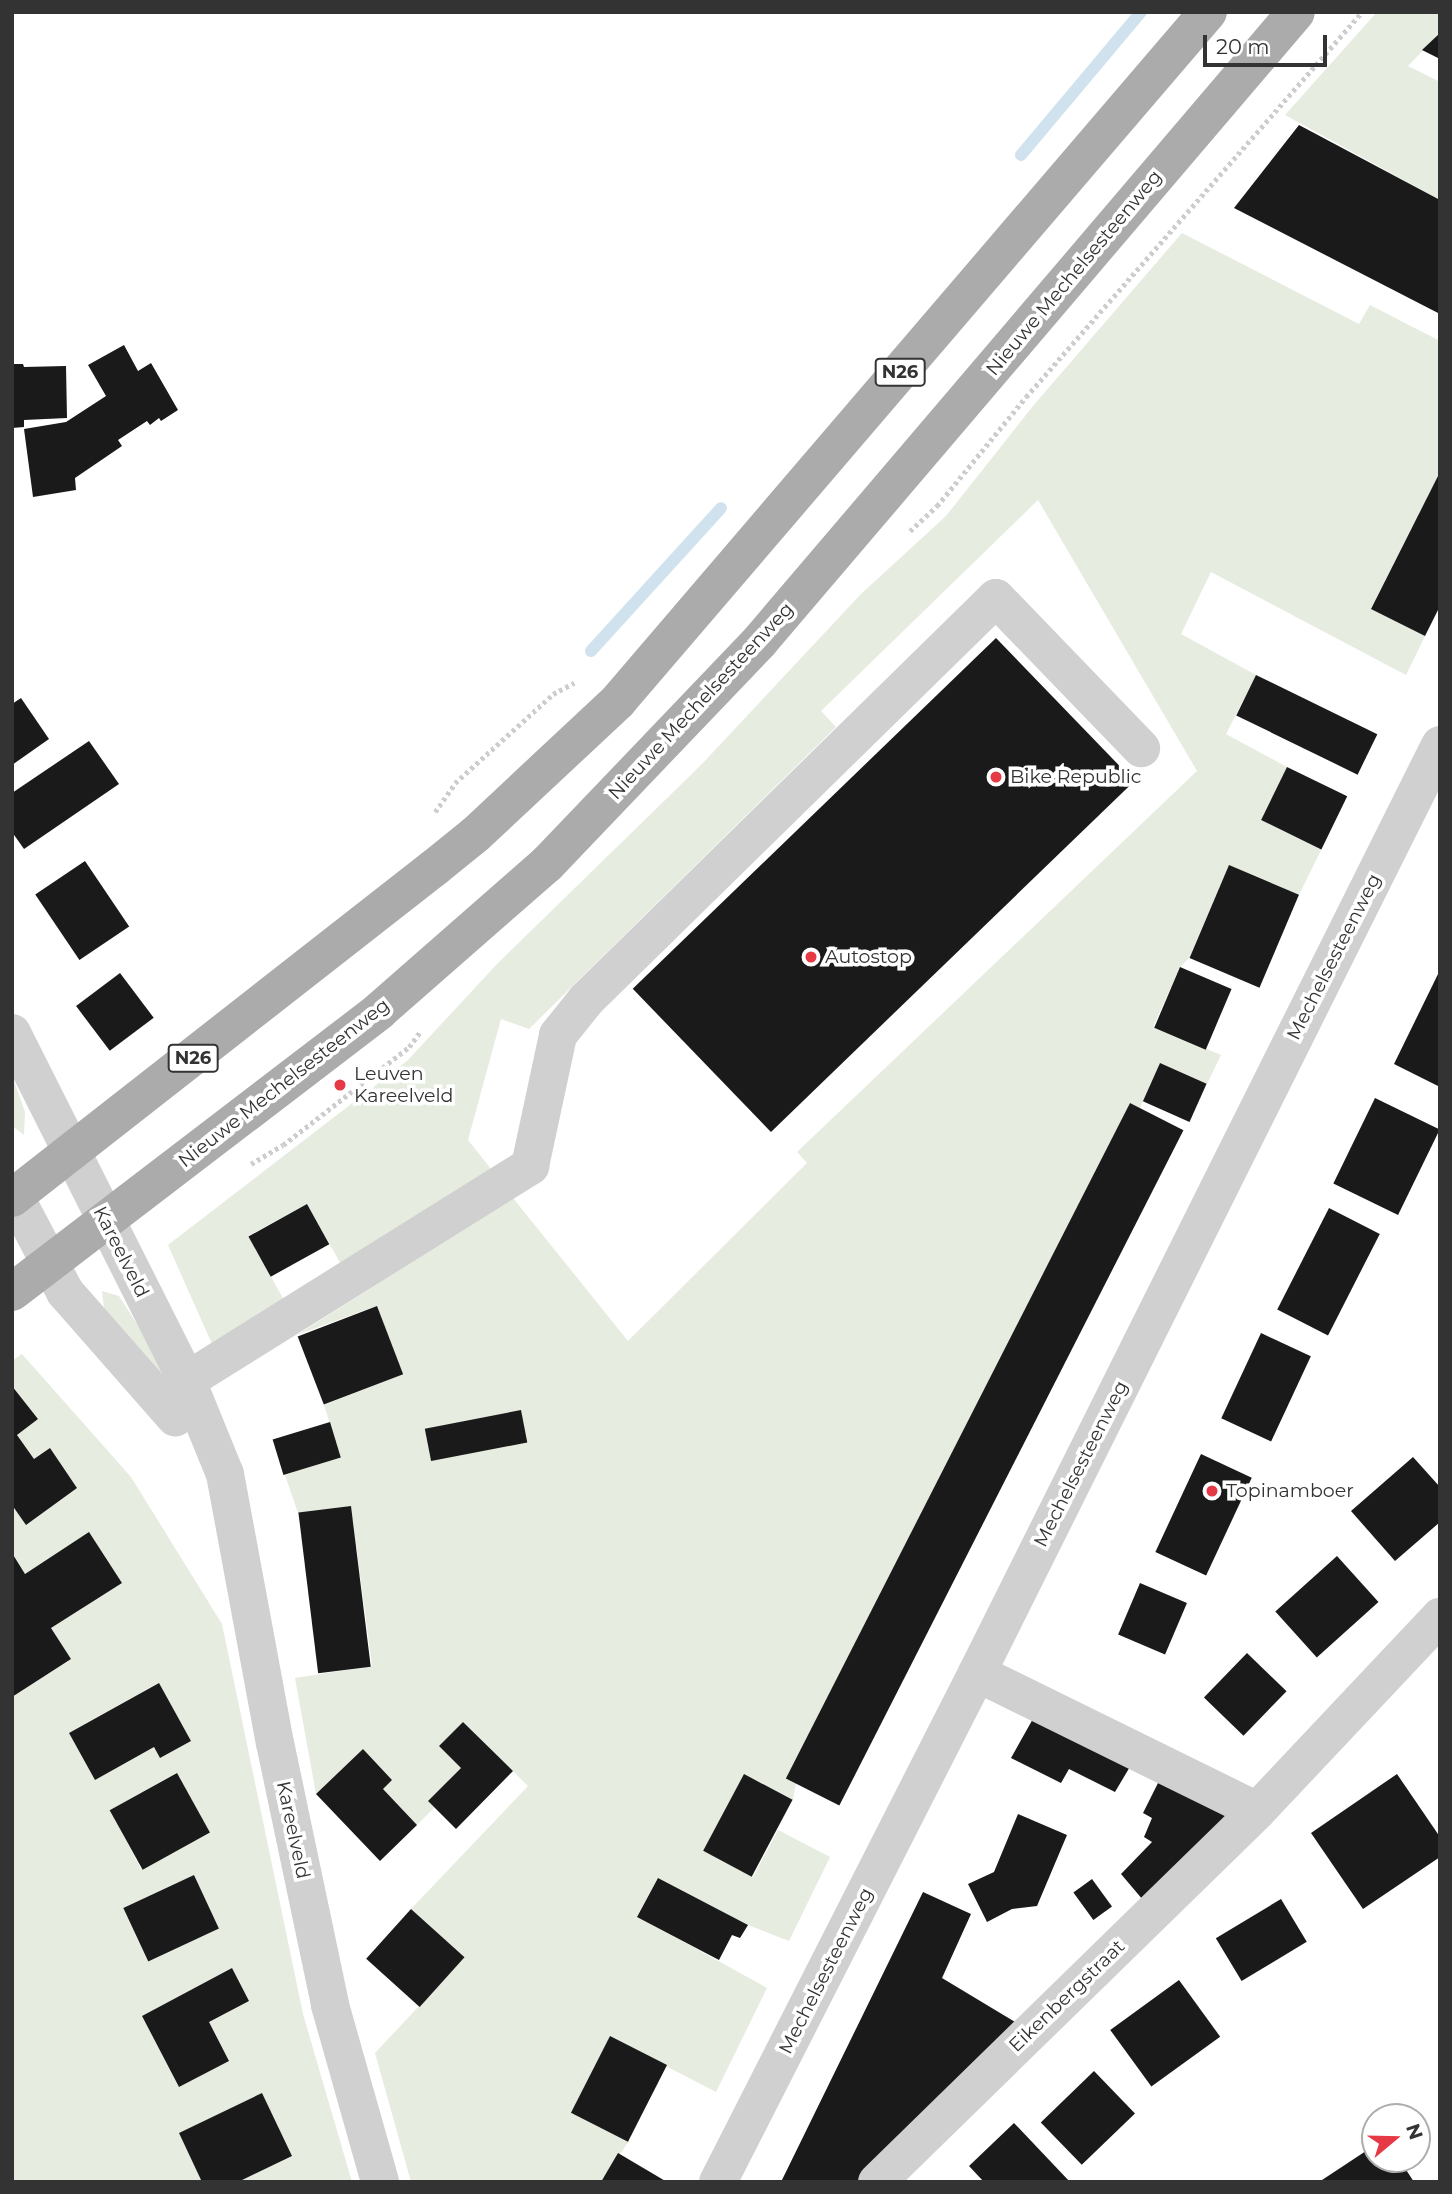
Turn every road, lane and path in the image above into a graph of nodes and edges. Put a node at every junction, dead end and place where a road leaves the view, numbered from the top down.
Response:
1 (1209, 12) edge
2 (1296, 12) edge
3 (583, 678) dead end
4 (1440, 745) edge
5 (1141, 748) dead end
6 (433, 815) dead end
7 (12, 1033) edge
8 (71, 1153) junction
9 (13, 1195) edge
10 (105, 1221) junction
11 (49, 1264) junction
12 (12, 1292) edge
13 (173, 1390) junction
14 (1440, 1617) edge
15 (977, 1673) junction
16 (1257, 1811) junction
17 (380, 2182) edge
18 (718, 2182) edge
19 (877, 2182) edge

1 - 8 main road, N26
2 - 10 main road, Nieuwe Mechelsesteenweg
3 - 6 path
4 - 15 street, Mechelsesteenweg
5 - 13 street
7 - 8 street, Kareelveld
8 - 9 main road, N26
8 - 10 street, Kareelveld
9 - 11 street, Kareelveld
10 - 11 main road, Nieuwe Mechelsesteenweg
10 - 13 street, Kareelveld
11 - 12 main road, Nieuwe Mechelsesteenweg
11 - 13 street, Kareelveld
13 - 17 street, Kareelveld
14 - 16 street, Eikenbergstraat
15 - 16 street
15 - 18 street, Mechelsesteenweg
16 - 19 street, Eikenbergstraat

